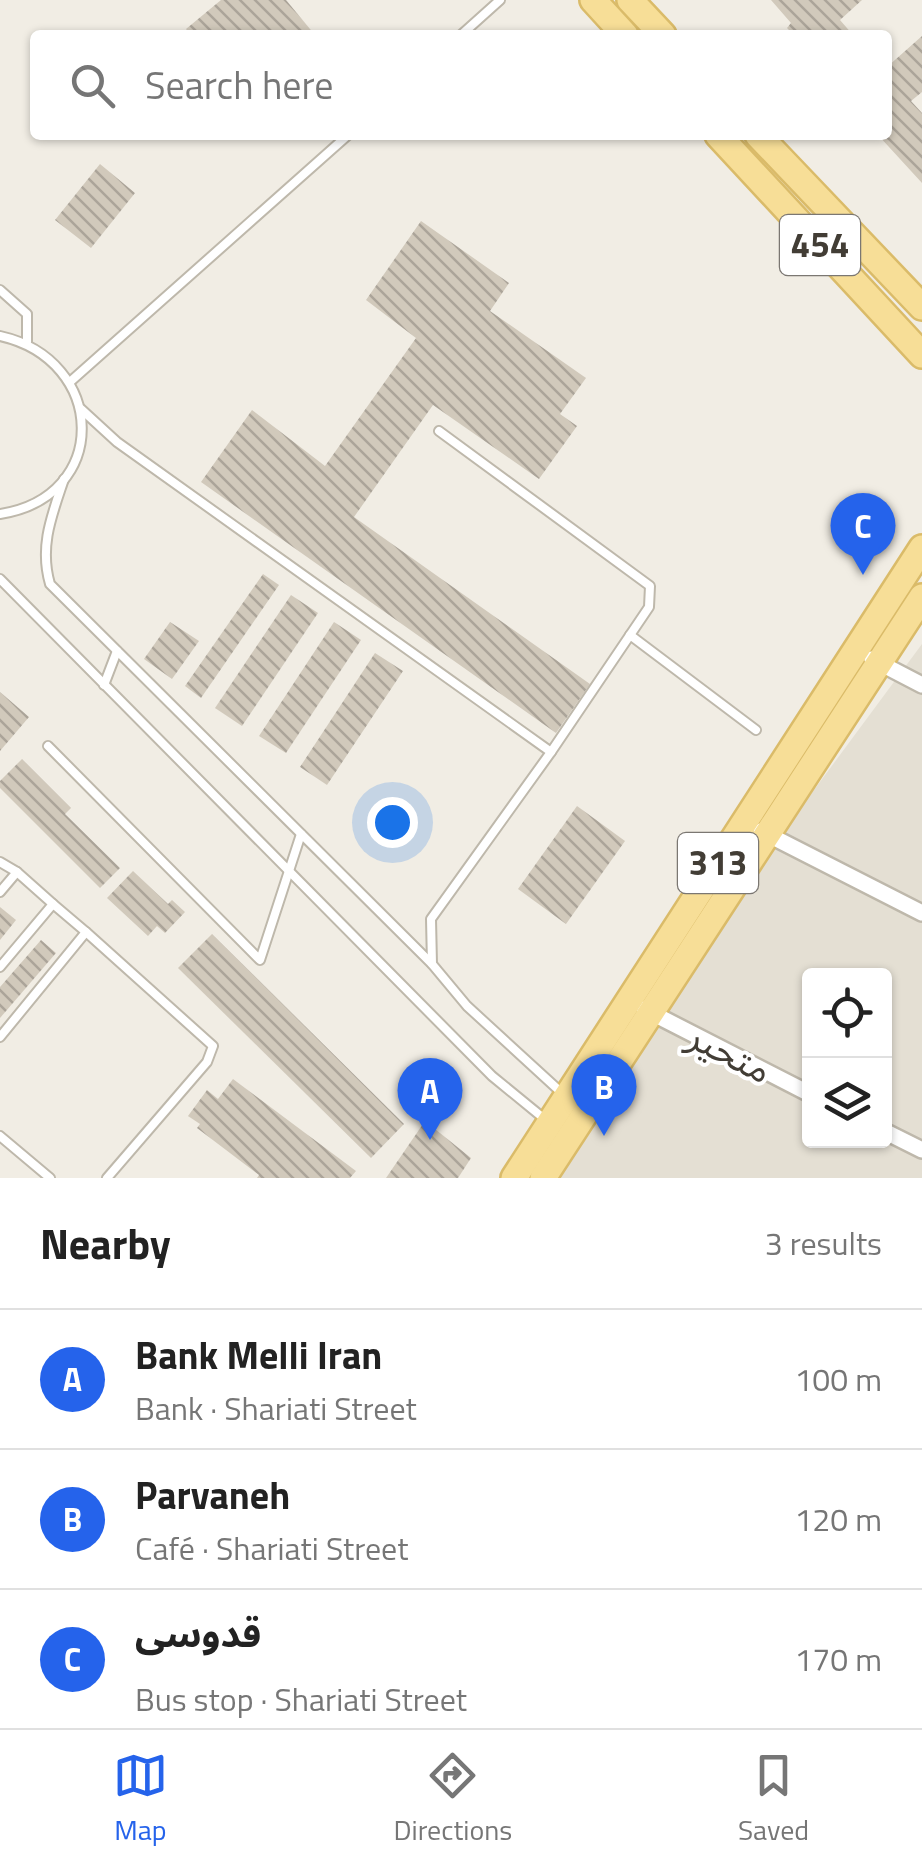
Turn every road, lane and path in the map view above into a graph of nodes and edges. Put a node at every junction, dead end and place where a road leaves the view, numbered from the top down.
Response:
1 (500, 0) edge
2 (592, 0) edge
3 (630, 0) edge
4 (467, 30) edge
5 (620, 30) edge
6 (658, 30) edge
7 (342, 140) edge
8 (723, 140) edge
9 (763, 140) edge
10 (873, 256) junction
11 (922, 285) edge
12 (0, 290) edge
13 (922, 307) edge
14 (0, 336) edge
15 (27, 342) junction
16 (922, 355) edge
17 (71, 381) junction
18 (82, 410) junction
19 (438, 431) dead end
20 (64, 478) junction
21 (0, 514) edge
22 (922, 548) edge
23 (0, 579) edge
24 (922, 597) edge
25 (630, 635) junction
26 (117, 651) junction
27 (856, 651) junction
28 (880, 663) junction
29 (104, 684) junction
30 (922, 685) edge
31 (756, 730) dead end
32 (48, 746) dead end
33 (551, 752) junction
34 (755, 829) junction
35 (301, 834) junction
36 (0, 862) edge
37 (17, 872) junction
38 (289, 872) junction
39 (0, 892) edge
40 (53, 904) junction
41 (922, 914) edge
42 (86, 932) junction
43 (432, 964) junction
44 (0, 968) edge
45 (639, 1007) junction
46 (0, 1037) edge
47 (802, 1090) edge
48 (566, 1097) junction
49 (549, 1123) junction
50 (0, 1136) edge
51 (892, 1136) edge
52 (922, 1150) edge
53 (50, 1178) edge
54 (108, 1178) edge
55 (514, 1178) edge
56 (544, 1178) edge

1 - 4 lane
2 - 5 main road
3 - 6 main road
7 - 17 lane
8 - 16 main road, 454
9 - 10 main road, 454
10 - 11 main road
10 - 13 main road, 454
12 - 15 lane
14 - 15 lane
15 - 17 lane
17 - 18 lane
18 - 20 lane
18 - 33 lane
19 - 25 lane
20 - 21 lane
20 - 26 lane
22 - 27 main road, 313
23 - 29 lane
24 - 28 main road, 313
25 - 31 lane
25 - 33 lane
26 - 29 lane
26 - 35 lane
27 - 28 street
27 - 34 main road, 313
28 - 30 street
28 - 34 main road, 313
29 - 38 lane
32 - 38 lane
33 - 43 lane
34 - 41 street
34 - 45 main road, 313
35 - 38 lane
35 - 43 lane
36 - 37 lane
37 - 39 lane
37 - 40 lane
38 - 49 lane
40 - 42 lane
40 - 44 lane
42 - 46 lane
42 - 54 lane
43 - 48 lane
45 - 47 street, متحیر
45 - 48 main road, 313
45 - 56 main road, 313
48 - 49 main road, 313
49 - 55 main road, 313
50 - 53 lane
51 - 52 street

